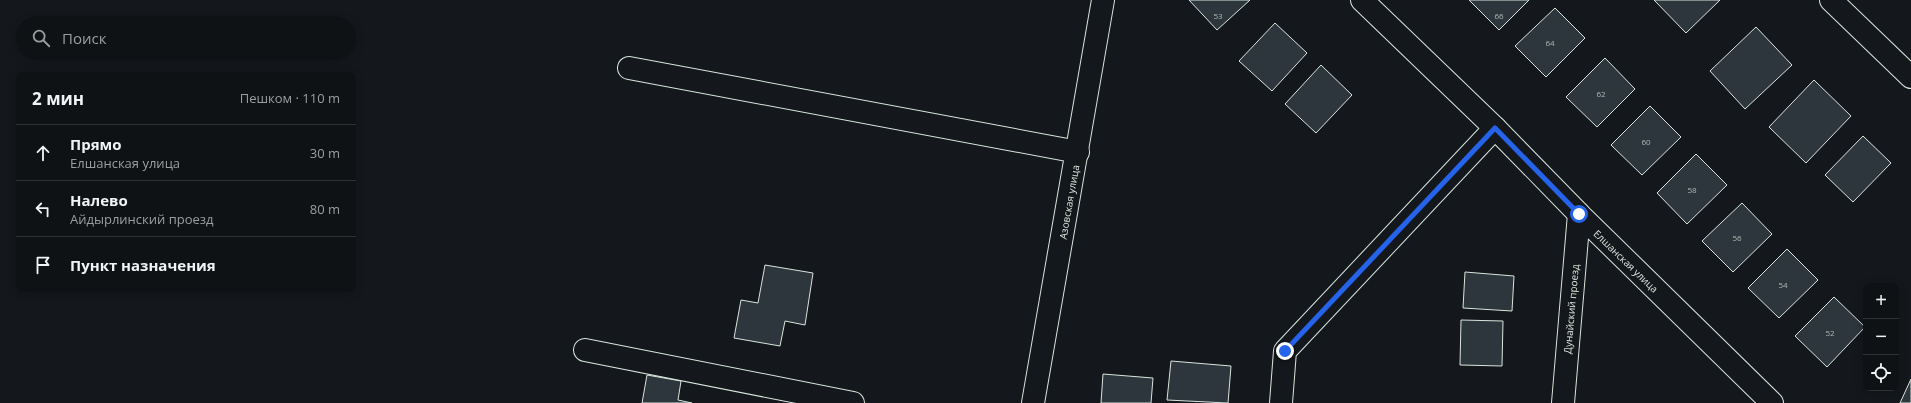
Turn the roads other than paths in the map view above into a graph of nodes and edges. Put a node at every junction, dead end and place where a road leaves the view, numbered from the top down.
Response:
1 (1103, 0) edge
2 (1362, 0) edge
3 (1831, 0) edge
4 (629, 68) dead end
5 (1911, 77) edge
6 (1495, 128) junction
7 (1078, 152) junction
8 (1579, 214) junction
9 (585, 350) dead end
10 (853, 403) edge
11 (1033, 403) edge
12 (1281, 403) edge
13 (1563, 403) edge
14 (1772, 403) edge

1 - 7 street, Азовская улица
2 - 6 street, Елшанская улица
3 - 5 street
4 - 7 street
6 - 8 street, Елшанская улица
6 - 12 street
7 - 11 street, Азовская улица
8 - 13 street, Дунайский проезд
8 - 14 street, Елшанская улица
9 - 10 street

